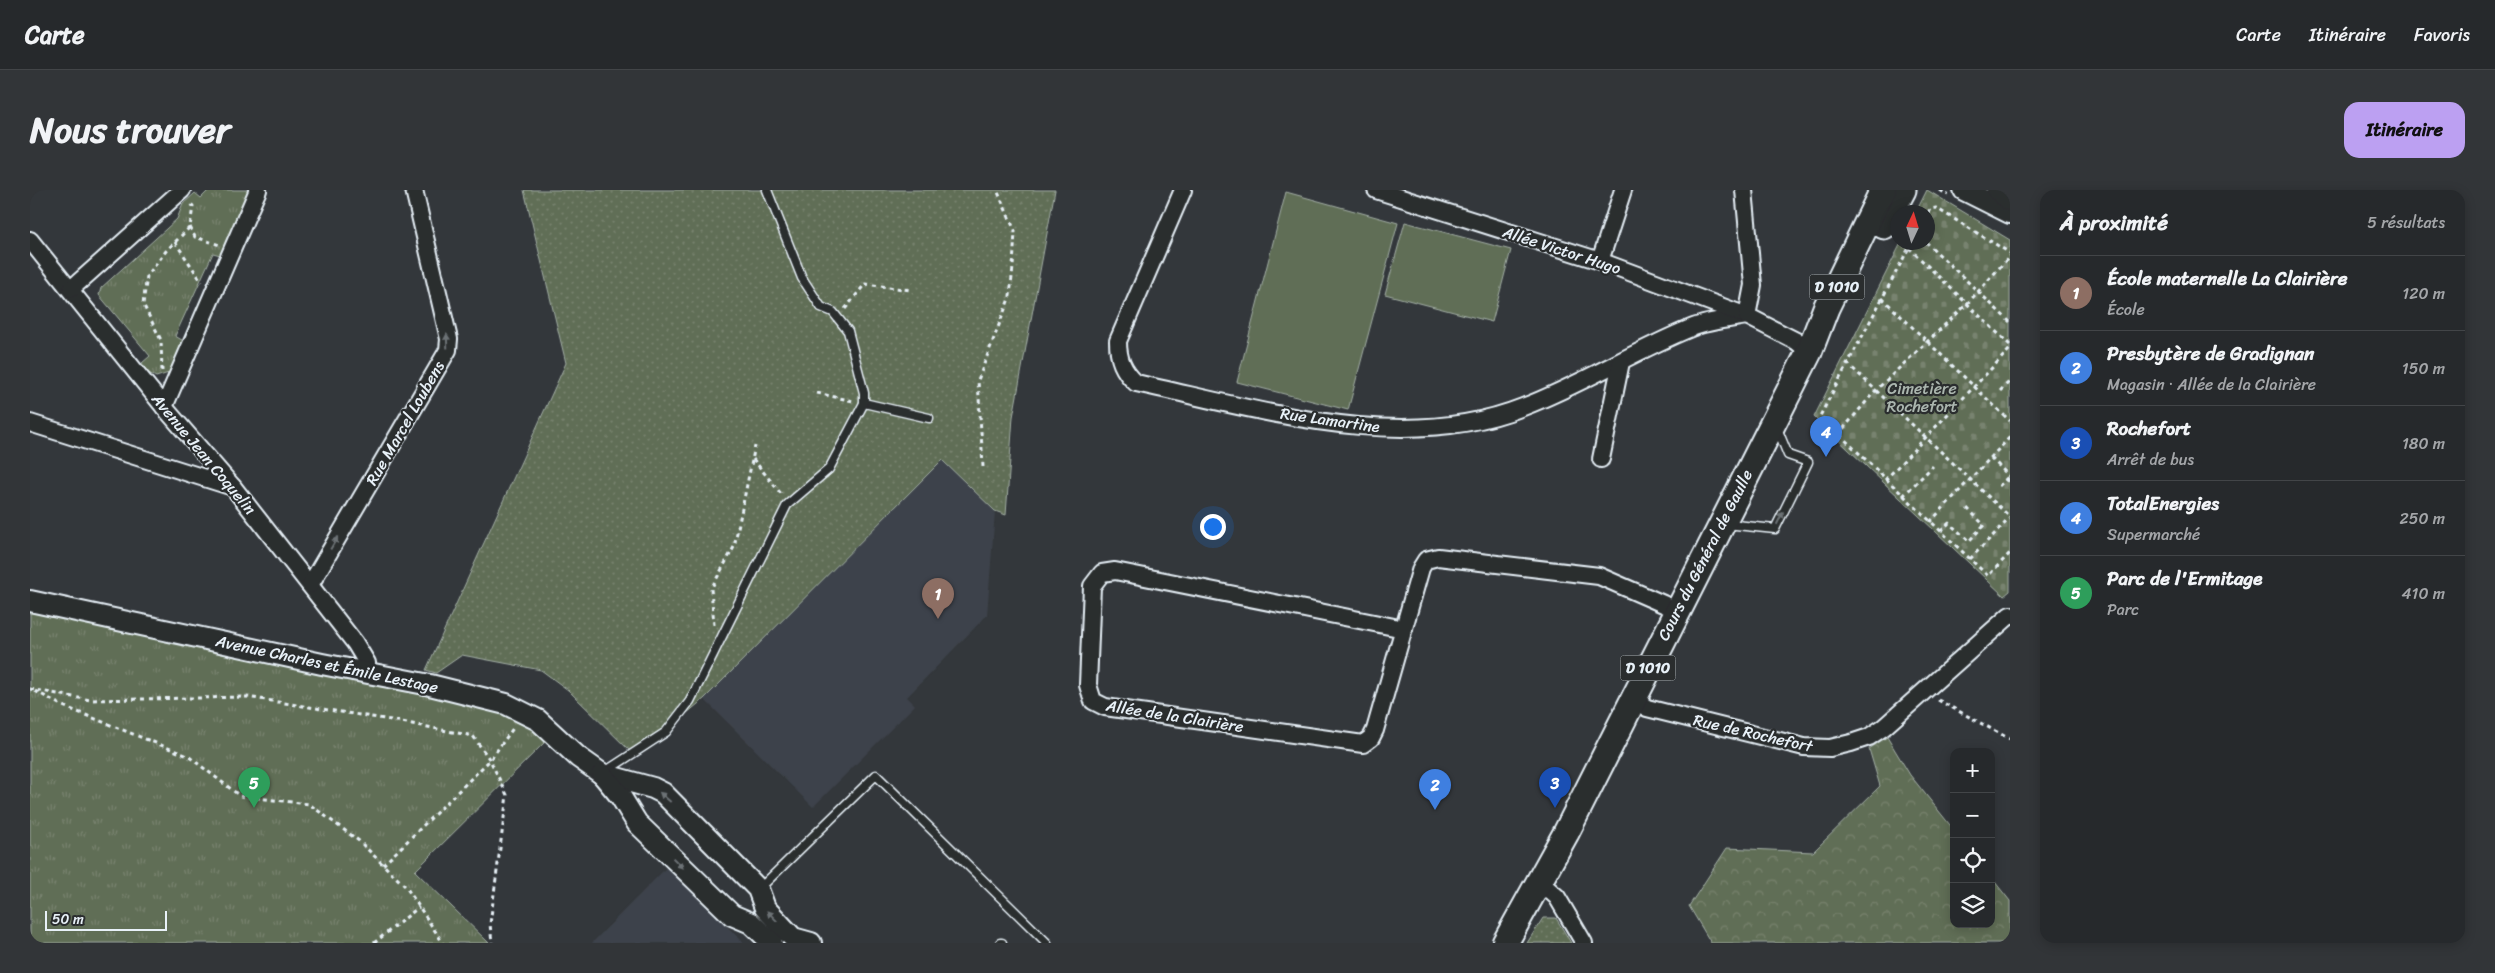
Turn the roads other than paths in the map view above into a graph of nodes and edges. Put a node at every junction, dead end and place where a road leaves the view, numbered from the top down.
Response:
1 (258, 190) edge
2 (414, 190) edge
3 (767, 190) edge
4 (1183, 190) edge
5 (1376, 190) edge
6 (1623, 190) edge
7 (1744, 190) edge
8 (1883, 190) edge
9 (1903, 190) edge
10 (1964, 190) edge
11 (1983, 190) edge
12 (1997, 190) edge
13 (183, 193) edge
14 (2010, 202) edge
15 (2010, 213) edge
16 (30, 240) edge
17 (1600, 261) junction
18 (71, 289) junction
19 (1747, 316) junction
20 (1809, 352) junction
21 (1621, 362) junction
22 (167, 400) junction
23 (864, 403) junction
24 (929, 418) dead end
25 (1774, 420) junction
26 (30, 423) edge
27 (1601, 459) dead end
28 (233, 487) junction
29 (1721, 523) junction
30 (310, 585) junction
31 (30, 601) edge
32 (1677, 610) junction
33 (2010, 615) edge
34 (1404, 628) junction
35 (366, 674) junction
36 (1633, 699) junction
37 (602, 774) junction
38 (639, 784) junction
39 (625, 804) junction
40 (1540, 882) junction
41 (758, 889) junction
42 (772, 943) edge
43 (811, 943) edge
44 (1047, 943) edge
45 (1505, 943) edge
46 (1584, 943) edge

1 - 22 street
30 -> 2 street, Rue Marcel Loubens
3 - 23 lane
4 - 21 street, Rue Lamartine
5 - 17 street, Allée Victor Hugo
6 - 17 street
7 - 19 street
8 - 20 main road, Cours du Général de Gaulle / D 1010
9 - 20 main road, Cours du Général de Gaulle / D 1010
10 - 15 street
11 - 14 street
12 - 14 street
13 - 18 street
16 - 18 street, Avenue Jean Coquelin
17 - 19 street, Allée Victor Hugo
18 - 22 street, Avenue Jean Coquelin
19 - 20 street, Allée Victor Hugo
19 - 21 street, Rue Lamartine
20 - 25 main road, Cours du Général de Gaulle / D 1010
21 - 27 street
22 - 28 street, Avenue Jean Coquelin
23 - 24 lane
23 - 37 lane
25 - 29 main road, Cours du Général de Gaulle / D 1010
29 -> 25 lane
26 - 28 street
28 - 30 street, Avenue Jean Coquelin
29 - 32 main road, Cours du Général de Gaulle / D 1010
30 - 35 street, Avenue Jean Coquelin
31 - 35 street, Avenue Charles et Émile Lestage
32 - 34 street, Allée de la Clairière
32 - 36 main road, Cours du Général de Gaulle / D 1010
33 - 36 street, Rue de Rochefort
34 - 34 street, Allée de la Clairière
35 - 37 street, Avenue Charles et Émile Lestage
36 - 40 main road, Cours du Général de Gaulle / D 1010
37 - 38 street, Avenue Charles et Émile Lestage
37 - 39 street, Avenue Charles et Émile Lestage
38 - 39 street
41 -> 38 street, Avenue Charles et Émile Lestage
39 -> 42 street, Avenue Charles et Émile Lestage
40 - 45 main road, Cours du Général de Gaulle / D 1010
40 - 46 street
43 -> 41 street, Avenue Charles et Émile Lestage
41 - 44 lane

